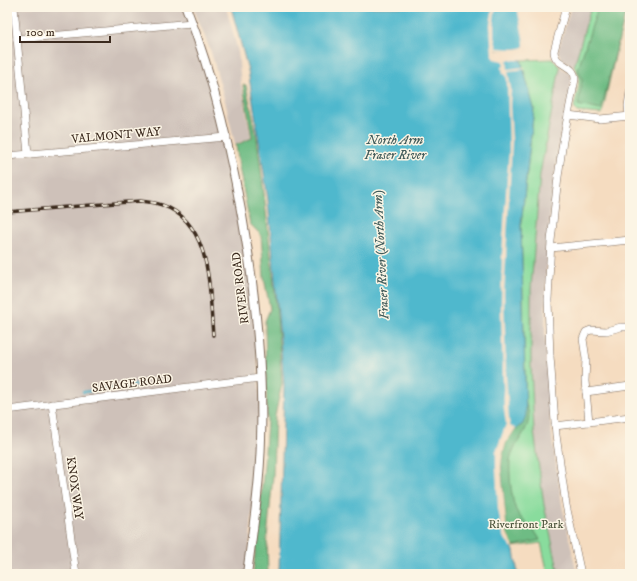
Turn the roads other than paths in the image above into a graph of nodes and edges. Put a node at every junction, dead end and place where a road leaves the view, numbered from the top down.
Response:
1 (14, 7) edge
2 (186, 7) edge
3 (566, 7) edge
4 (192, 23) junction
5 (18, 39) junction
6 (630, 92) edge
7 (568, 115) junction
8 (630, 116) edge
9 (227, 137) junction
10 (28, 154) junction
11 (7, 156) edge
12 (630, 240) edge
13 (551, 248) junction
14 (630, 327) edge
15 (260, 378) junction
16 (630, 386) edge
17 (586, 392) junction
18 (52, 404) junction
19 (7, 410) edge
20 (630, 417) edge
21 (589, 422) junction
22 (555, 426) junction
23 (76, 574) edge
24 (247, 574) edge
25 (581, 574) edge

1 - 5 street
2 - 4 street, RIVER ROAD
3 - 7 street
4 - 5 street
4 - 9 street, RIVER ROAD
5 - 10 street
6 - 8 street
7 - 8 street
7 - 13 street
9 - 10 street, VALMONT WAY
9 - 15 street, RIVER ROAD
10 - 11 street, VALMONT WAY
12 - 13 street
13 - 22 street
14 - 17 street
15 - 18 street, SAVAGE ROAD
15 - 24 street, RIVER ROAD
16 - 17 street
17 - 21 street
18 - 19 street, SAVAGE ROAD
18 - 23 street, KNOX WAY
20 - 21 street
21 - 22 street
22 - 25 street

